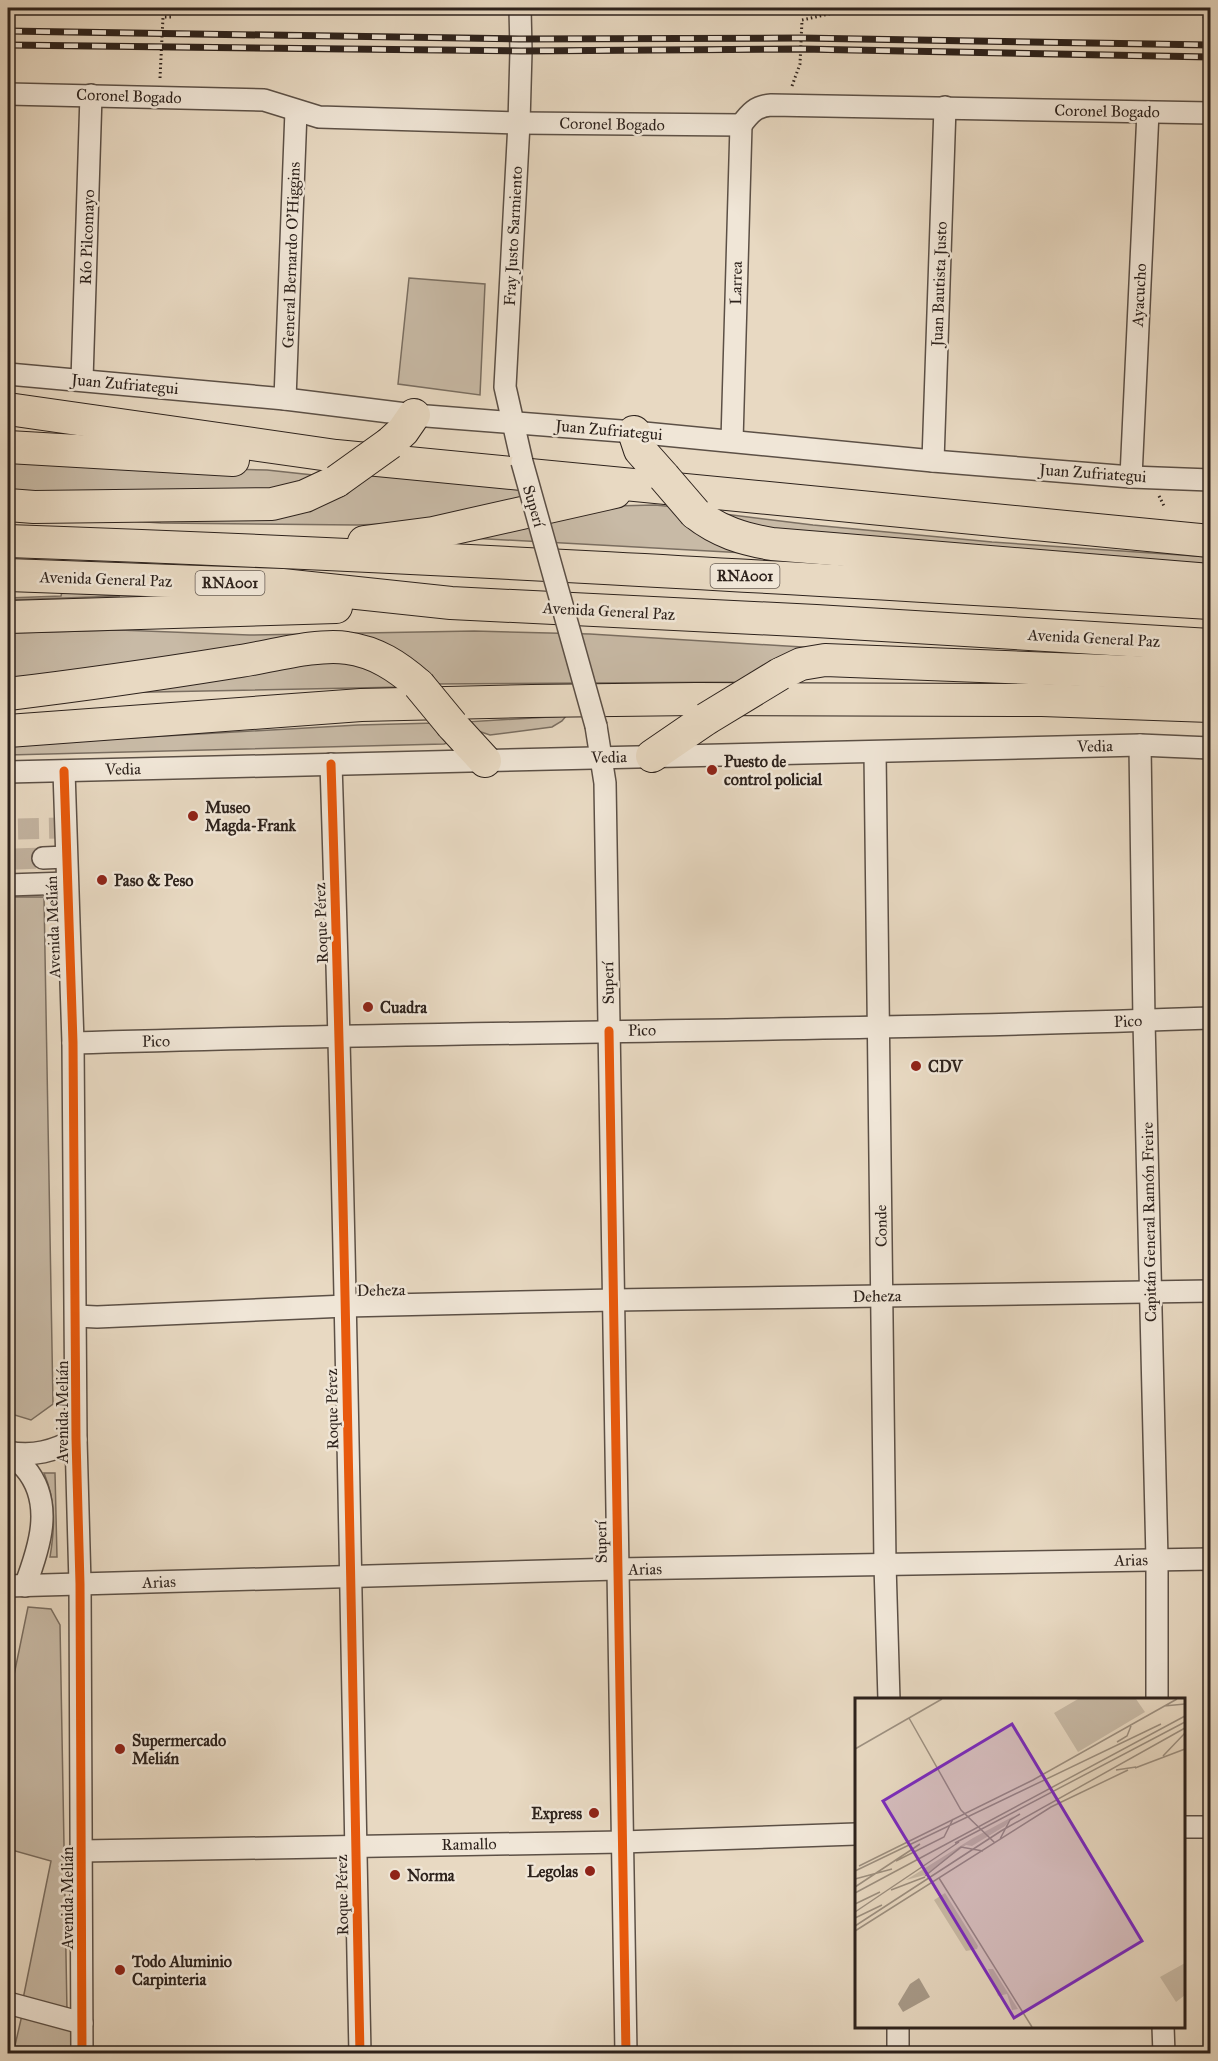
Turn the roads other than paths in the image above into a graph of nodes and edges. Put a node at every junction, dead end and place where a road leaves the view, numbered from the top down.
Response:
1 (520, 8) edge
2 (8, 94) edge
3 (91, 94) junction
4 (945, 107) junction
5 (296, 111) junction
6 (1148, 112) junction
7 (1210, 113) edge
8 (519, 123) junction
9 (741, 125) junction
10 (8, 374) edge
11 (82, 380) junction
12 (285, 399) junction
13 (8, 409) edge
14 (414, 415) junction
15 (513, 423) junction
16 (634, 432) junction
17 (732, 441) junction
18 (8, 447) edge
19 (933, 461) junction
20 (522, 462) joint
21 (337, 468) junction
22 (1131, 477) junction
23 (1210, 480) edge
24 (664, 483) junction
25 (8, 505) edge
26 (8, 541) edge
27 (1210, 541) edge
28 (279, 552) junction
29 (8, 575) edge
30 (1210, 579) edge
31 (451, 603) junction
32 (1210, 603) edge
33 (8, 616) edge
34 (1210, 645) edge
35 (1210, 675) edge
36 (8, 694) edge
37 (1210, 706) edge
38 (11, 725) edge
39 (1140, 745) junction
40 (1210, 748) edge
41 (875, 752) junction
42 (652, 756) junction
43 (601, 757) junction
44 (485, 760) junction
45 (331, 764) junction
46 (64, 771) junction
47 (8, 772) edge
48 (66, 857) junction
49 (43, 858) tunnel mouth
50 (67, 884) junction
51 (8, 885) edge
52 (1210, 1018) edge
53 (1144, 1021) junction
54 (877, 1027) junction
55 (609, 1031) junction
56 (339, 1037) junction
57 (73, 1043) junction
58 (1210, 1291) edge
59 (1151, 1293) junction
60 (883, 1296) junction
61 (614, 1300) junction
62 (346, 1306) junction
63 (76, 1316) junction
64 (76, 1439) junction
65 (8, 1452) edge
66 (1157, 1559) junction
67 (1210, 1559) edge
68 (885, 1564) junction
69 (617, 1569) junction
70 (349, 1576) junction
71 (80, 1584) junction
72 (16, 1586) edge
73 (889, 1698) edge
74 (1157, 1698) edge
75 (1185, 1827) edge
76 (1210, 1827) edge
77 (855, 1834) edge
78 (622, 1842) junction
79 (356, 1846) junction
80 (82, 1851) junction
81 (8, 2003) edge
82 (82, 2023) junction
83 (898, 2028) edge
84 (1163, 2028) edge
85 (82, 2054) edge
86 (360, 2054) edge
87 (626, 2054) edge
88 (898, 2054) edge
89 (1164, 2054) edge

1 - 8 street, Fray Justo Sarmiento
2 - 3 street, Coronel Bogado
3 - 5 street, Coronel Bogado
3 - 11 street, Río Pilcomayo
4 - 6 street, Coronel Bogado
4 - 9 street, Coronel Bogado
4 - 19 street, Juan Bautista Justo
5 - 8 street, Coronel Bogado
5 - 12 street, General Bernardo O'Higgins
6 - 7 street, Coronel Bogado
6 - 22 street, Ayacucho
8 - 9 street, Coronel Bogado
8 - 15 street, Fray Justo Sarmiento
9 - 17 street, Larrea
10 - 11 street, Juan Zufriategui
11 - 12 street, Juan Zufriategui
12 - 14 street, Juan Zufriategui
13 - 21 highway
14 - 15 street, Juan Zufriategui
14 - 21 highway, bridge
15 - 16 street, Juan Zufriategui
15 - 20 street, Fray Justo Sarmiento
16 - 17 street, Juan Zufriategui
16 - 24 highway
17 - 19 street, Juan Zufriategui
18 - 21 highway
19 - 22 street, Juan Zufriategui
20 - 43 street, Superí, bridge
21 - 24 highway
21 - 25 highway
22 - 23 street, Juan Zufriategui
24 - 27 highway
24 - 28 highway
24 - 30 highway, bridge
26 - 28 highway, Avenida General Paz / RNA001
28 - 32 highway, Avenida General Paz / RNA001
29 - 31 highway, Avenida General Paz / RNA001
31 - 33 highway
31 - 34 highway, Avenida General Paz / RNA001
35 - 42 highway, bridge
36 - 44 highway, bridge
37 - 38 highway
39 - 40 street, Vedia
39 - 41 street, Vedia
39 - 53 street, Capitán General Ramón Freire
41 - 42 street, Vedia
41 - 54 street, Conde
42 - 43 street, Vedia
43 - 44 street, Vedia
43 - 55 street, Superí
44 - 45 street, Vedia
45 - 46 street, Vedia
45 - 56 street, Roque Pérez
46 - 47 street, Vedia
46 - 48 street, Avenida Melián
48 - 49 street
48 - 50 street, Avenida Melián
50 - 51 street
50 - 57 street, Avenida Melián
52 - 53 street, Pico
53 - 54 street, Pico
53 - 59 street, Capitán General Ramón Freire
54 - 55 street, Pico
54 - 60 street, Conde
55 - 56 street, Pico
55 - 61 street, Superí
56 - 57 street, Pico
56 - 62 street, Roque Pérez
57 - 63 street, Avenida Melián
58 - 59 street, Deheza
59 - 60 street, Deheza
59 - 66 street, Capitán General Ramón Freire
60 - 61 street, Deheza
60 - 68 street, Conde
61 - 62 street, Deheza
61 - 69 street, Superí
62 - 63 street, Deheza
62 - 70 street, Roque Pérez
63 - 64 street, Avenida Melián
64 - 65 street
64 - 71 street, Avenida Melián
65 - 72 street
66 - 67 street, Arias
66 - 68 street, Arias
66 - 74 street, Capitán General Ramón Freire
68 - 69 street, Arias
68 - 73 street, Conde
69 - 70 street, Arias
69 - 78 street, Superí
70 - 71 street, Arias
70 - 79 street, Roque Pérez
71 - 72 street, Arias
71 - 80 street, Avenida Melián
75 - 76 street
77 - 78 street, Ramallo
78 - 79 street, Ramallo
78 - 87 street, Superí
79 - 80 street, Ramallo
79 - 86 street, Roque Pérez
80 - 82 street, Avenida Melián
81 - 82 street
82 - 85 street, Avenida Melián
83 - 88 street
84 - 89 street

